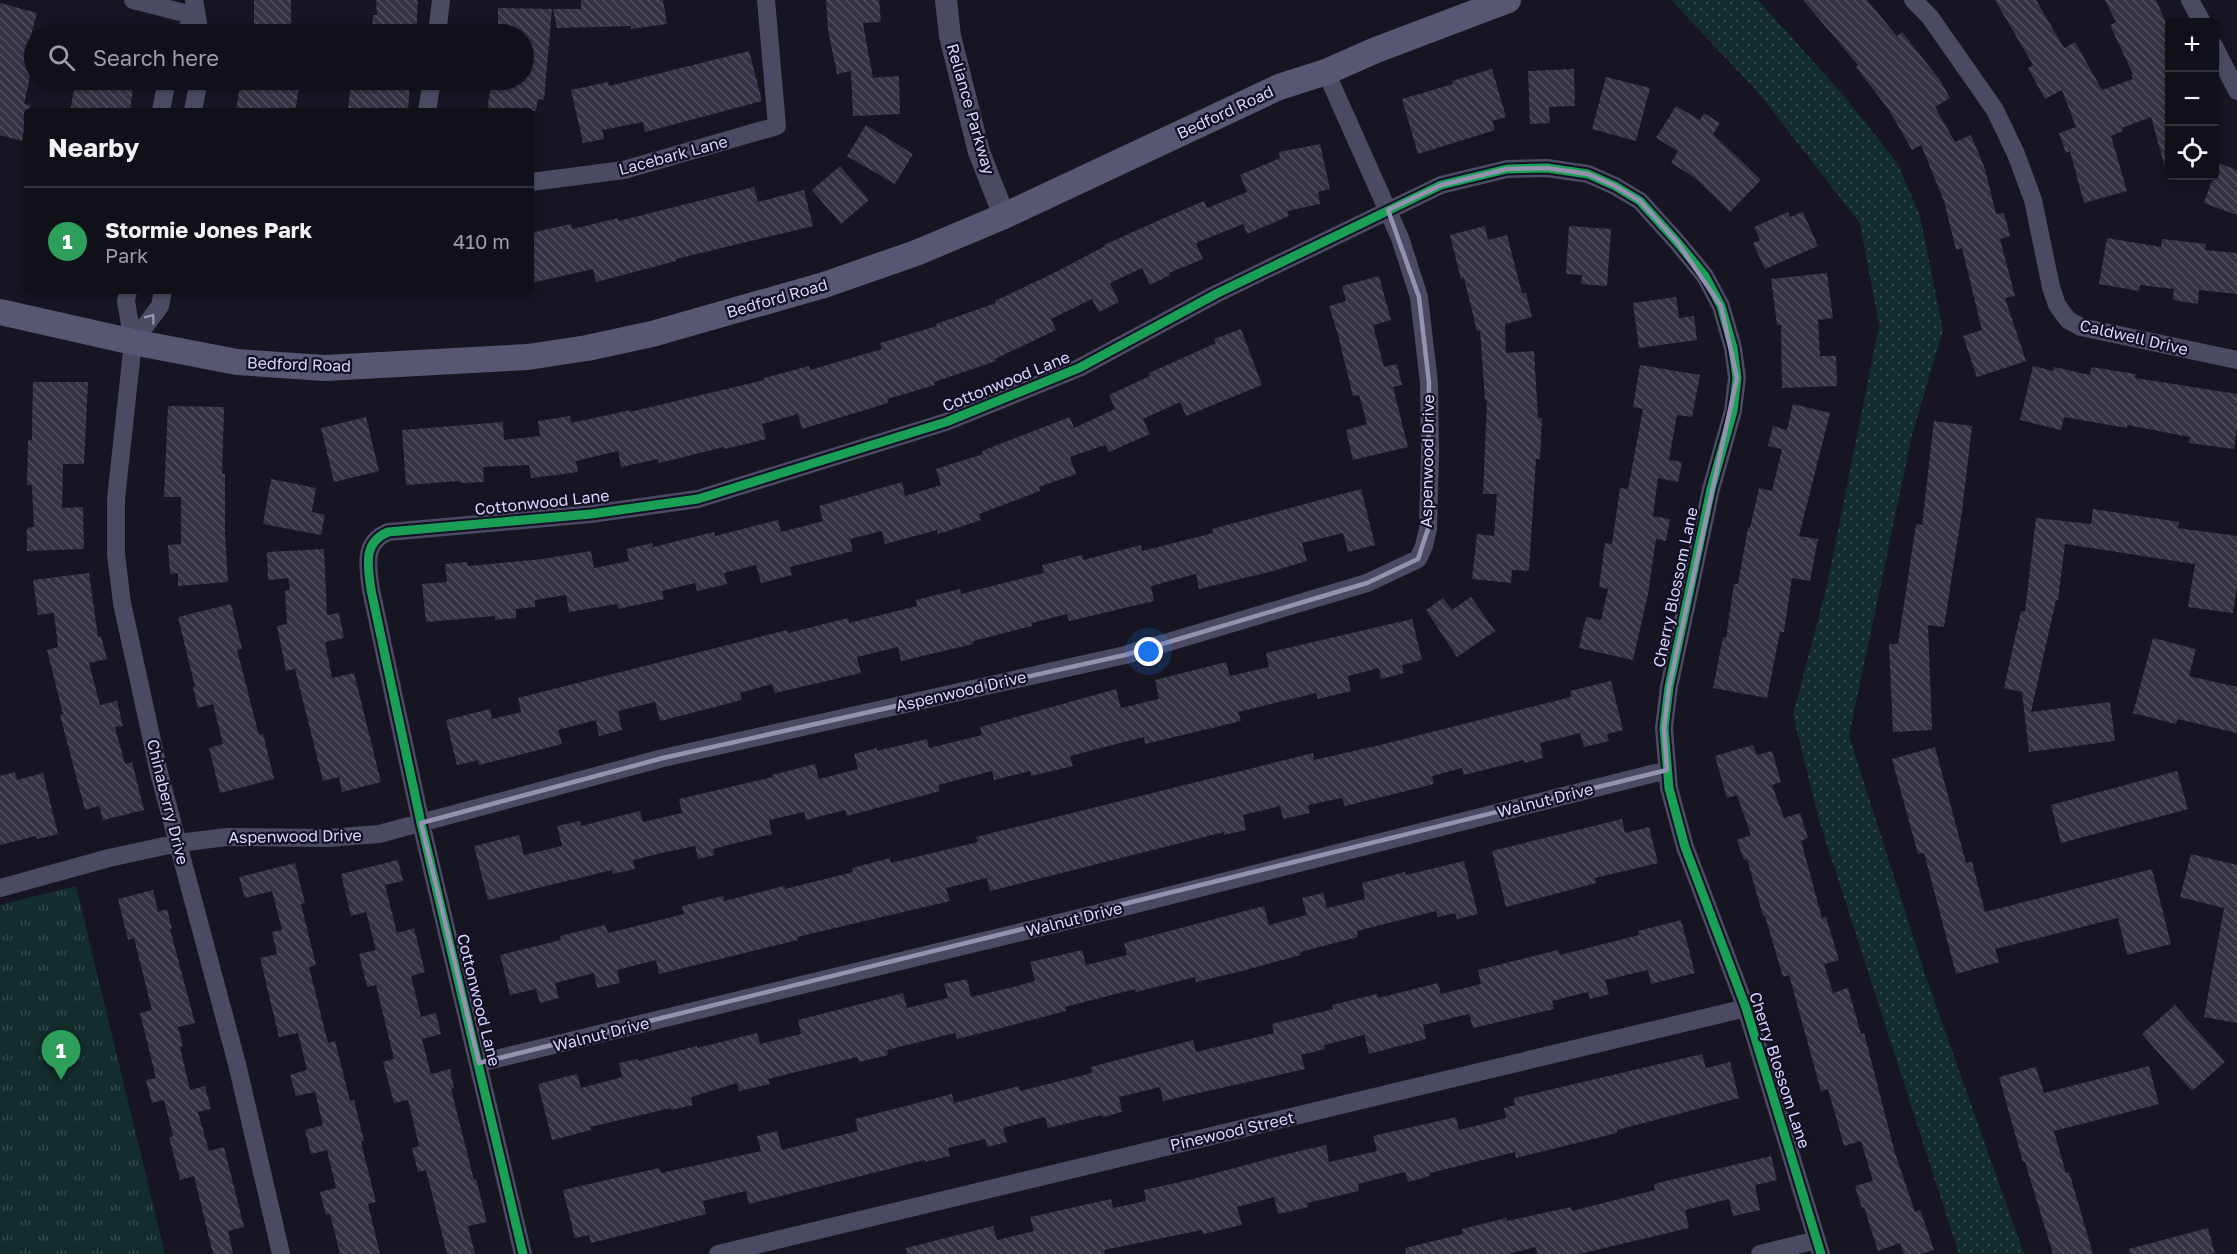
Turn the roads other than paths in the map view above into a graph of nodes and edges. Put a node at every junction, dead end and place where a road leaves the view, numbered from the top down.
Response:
1 (133, 0) edge
2 (441, 0) edge
3 (766, 0) edge
4 (946, 0) edge
5 (1508, 0) edge
6 (1913, 0) edge
7 (2190, 0) edge
8 (195, 8) edge
9 (2200, 18) edge
10 (188, 24) edge
11 (198, 24) edge
12 (438, 24) edge
13 (2219, 56) edge
14 (1326, 72) junction
15 (165, 90) edge
16 (197, 90) edge
17 (430, 90) edge
18 (2237, 91) edge
19 (162, 108) edge
20 (194, 108) edge
21 (427, 108) edge
22 (534, 182) edge
23 (1388, 210) junction
24 (1005, 216) junction
25 (127, 294) edge
26 (162, 294) edge
27 (0, 312) edge
28 (133, 342) junction
29 (2237, 360) edge
30 (1667, 770) junction
31 (421, 823) junction
32 (178, 843) junction
33 (0, 888) edge
34 (1746, 1008) junction
35 (479, 1063) junction
36 (1819, 1247) edge
37 (281, 1254) edge
38 (523, 1254) edge
39 (718, 1254) edge
40 (1760, 1254) edge

1 - 8 street
2 - 12 street
3 - 22 street, Lacebark Lane
4 - 24 street, Reliance Parkway
5 - 14 main road, Bedford Road
6 - 29 street, Caldwell Drive
7 - 9 street
8 - 10 street
8 - 11 street
13 - 18 street
14 - 23 street, Aspenwood Drive
14 - 24 main road, Bedford Road
15 - 19 street
16 - 20 street
17 - 21 street
23 - 30 street, Cherry Blossom Lane
23 - 31 street, Cottonwood Lane
23 - 31 street, Aspenwood Drive
24 - 28 main road, Bedford Road
25 - 28 street
28 -> 26 street
27 - 28 main road, Bedford Road
28 - 32 street, Chinaberry Drive
30 - 34 street, Cherry Blossom Lane
30 - 35 street, Walnut Drive
31 - 32 street, Aspenwood Drive
31 - 35 street, Cottonwood Lane
32 - 33 street, Aspenwood Drive
32 - 37 street, Chinaberry Drive
34 - 36 street, Cherry Blossom Lane
34 - 39 street, Pinewood Street
35 - 38 street, Cottonwood Lane
36 - 40 street

